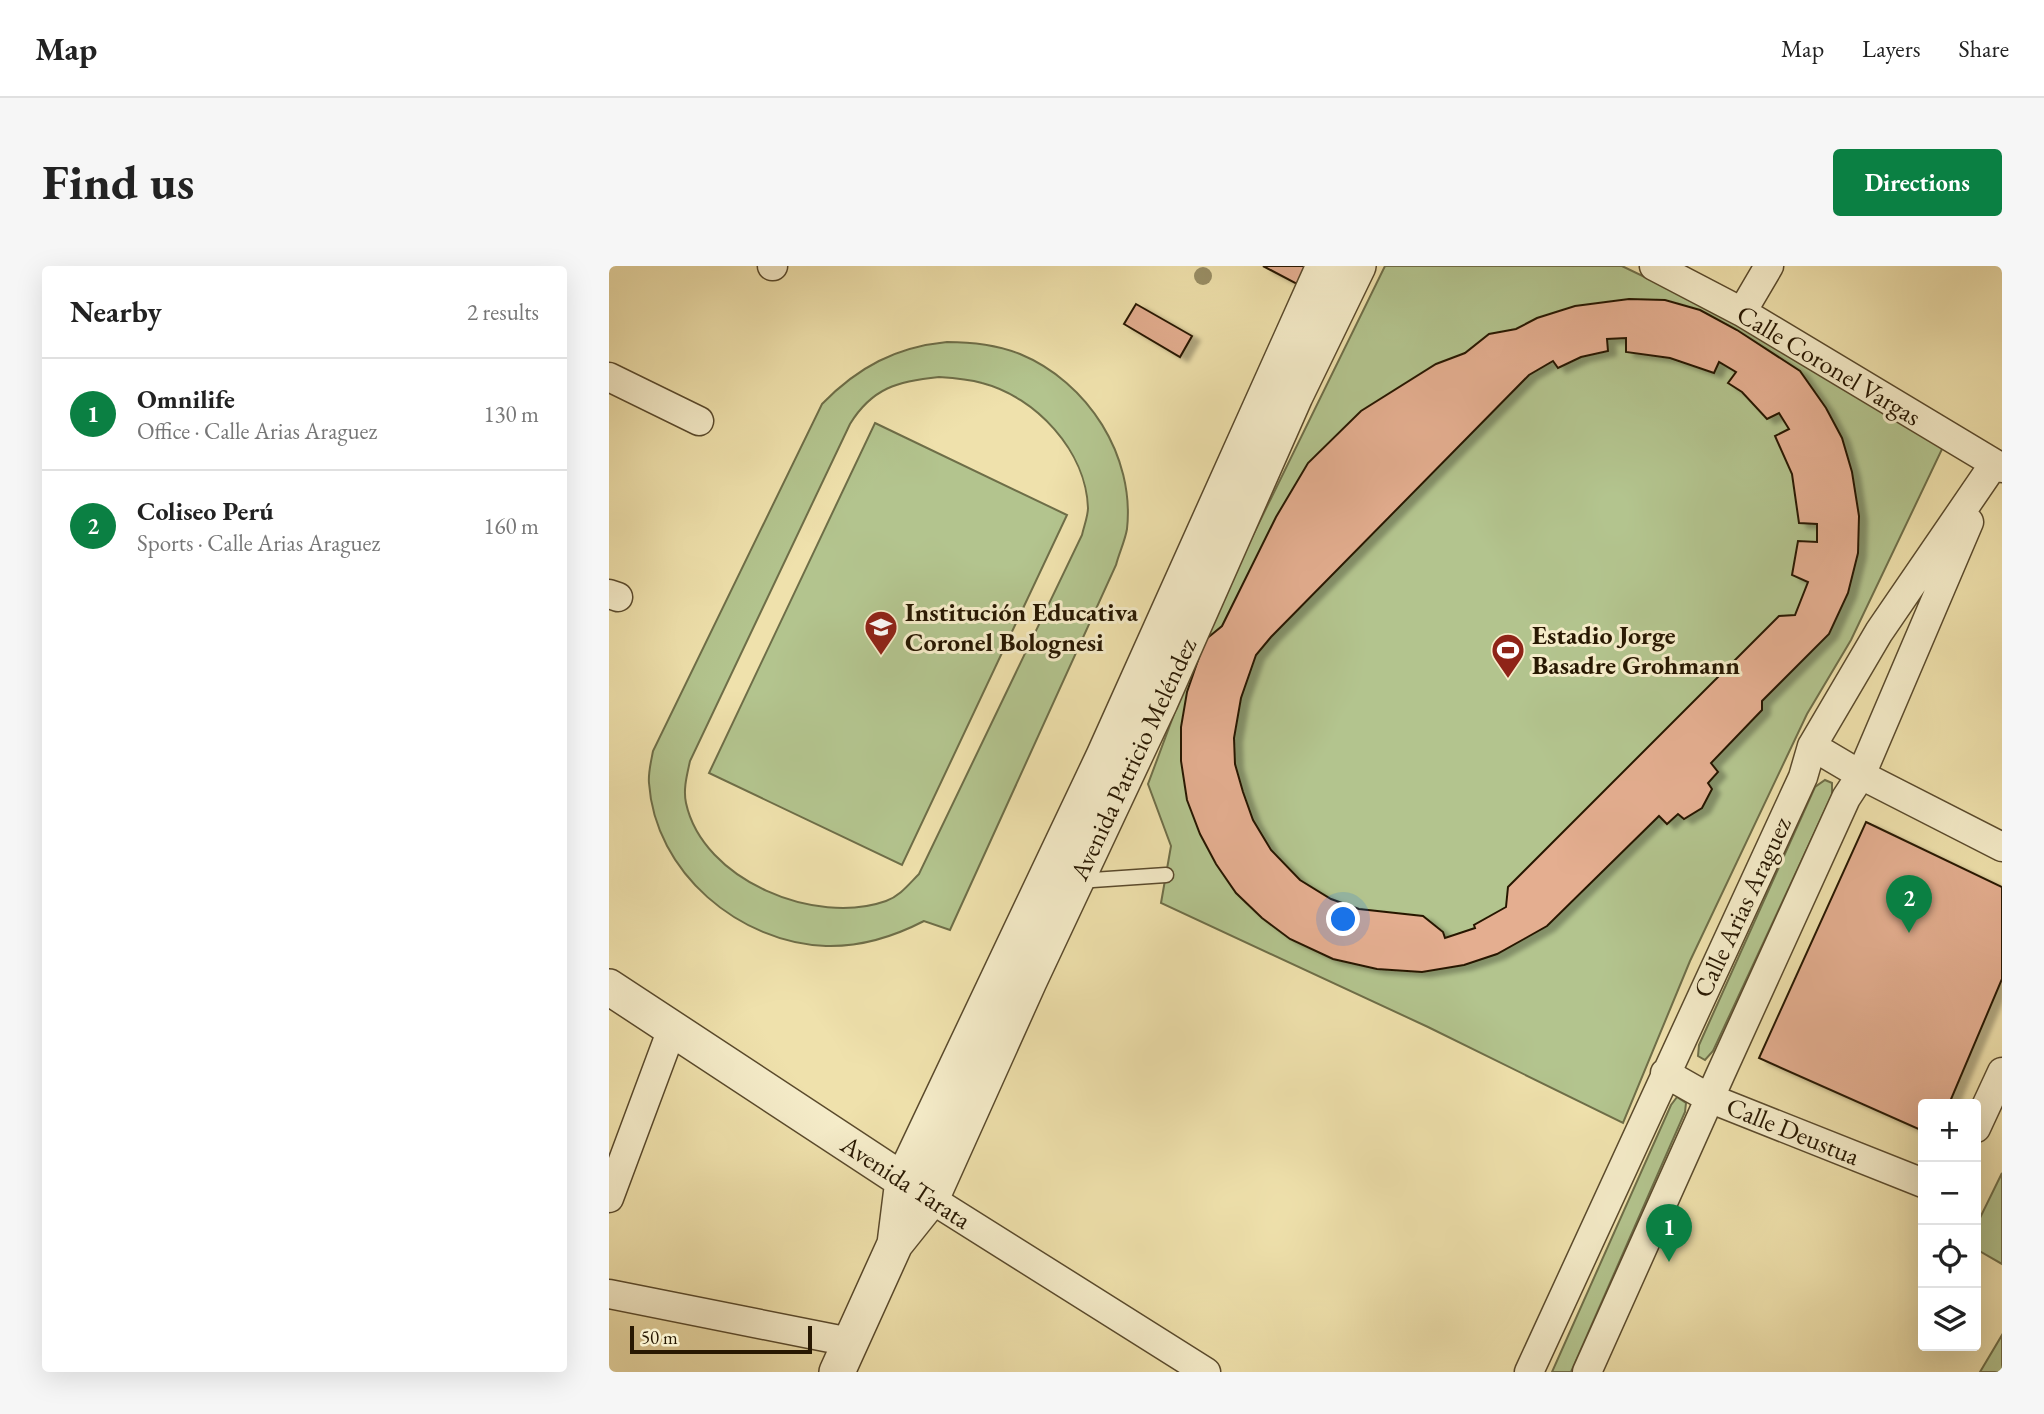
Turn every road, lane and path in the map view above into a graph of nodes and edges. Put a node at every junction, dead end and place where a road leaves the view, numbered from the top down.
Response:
1 (1324, 266) edge
2 (1358, 266) edge
3 (1654, 266) edge
4 (1769, 266) edge
5 (1742, 312) junction
6 (609, 377) edge
7 (699, 421) dead end
8 (1999, 459) edge
9 (1812, 746) junction
10 (1861, 775) junction
11 (2002, 847) edge
12 (1064, 875) junction
13 (1166, 875) dead end
14 (609, 988) edge
15 (672, 1029) junction
16 (2002, 1072) edge
17 (1665, 1073) junction
18 (1709, 1098) junction
19 (1981, 1117) edge
20 (1918, 1181) edge
21 (917, 1190) junction
22 (609, 1198) edge
23 (609, 1294) edge
24 (843, 1357) edge
25 (1206, 1372) edge
26 (1529, 1372) edge
27 (1587, 1372) edge

1 - 12 street, Avenida Patricio Meléndez
2 - 12 street, Avenida Patricio Meléndez
3 - 5 street, Calle Coronel Vargas
4 - 5 street
5 - 8 street, Calle Coronel Vargas
6 - 7 street
8 - 9 street, Calle Arias Araguez
8 - 10 street, Calle Arias Araguez
9 - 10 street
9 - 17 street, Calle Arias Araguez
10 - 11 street
10 - 18 street, Calle Arias Araguez
12 - 13 lane
12 - 21 street, Avenida Patricio Meléndez
14 - 15 street, Avenida Tarata
15 - 21 street, Avenida Tarata
15 - 22 street
16 - 19 street
17 - 18 street, Calle Deustua
17 - 26 street, Calle Arias Araguez
18 - 20 street, Calle Deustua
18 - 27 street, Calle Arias Araguez
21 - 24 street, Avenida Patricio Meléndez
21 - 25 street, Avenida Tarata
23 - 24 street

